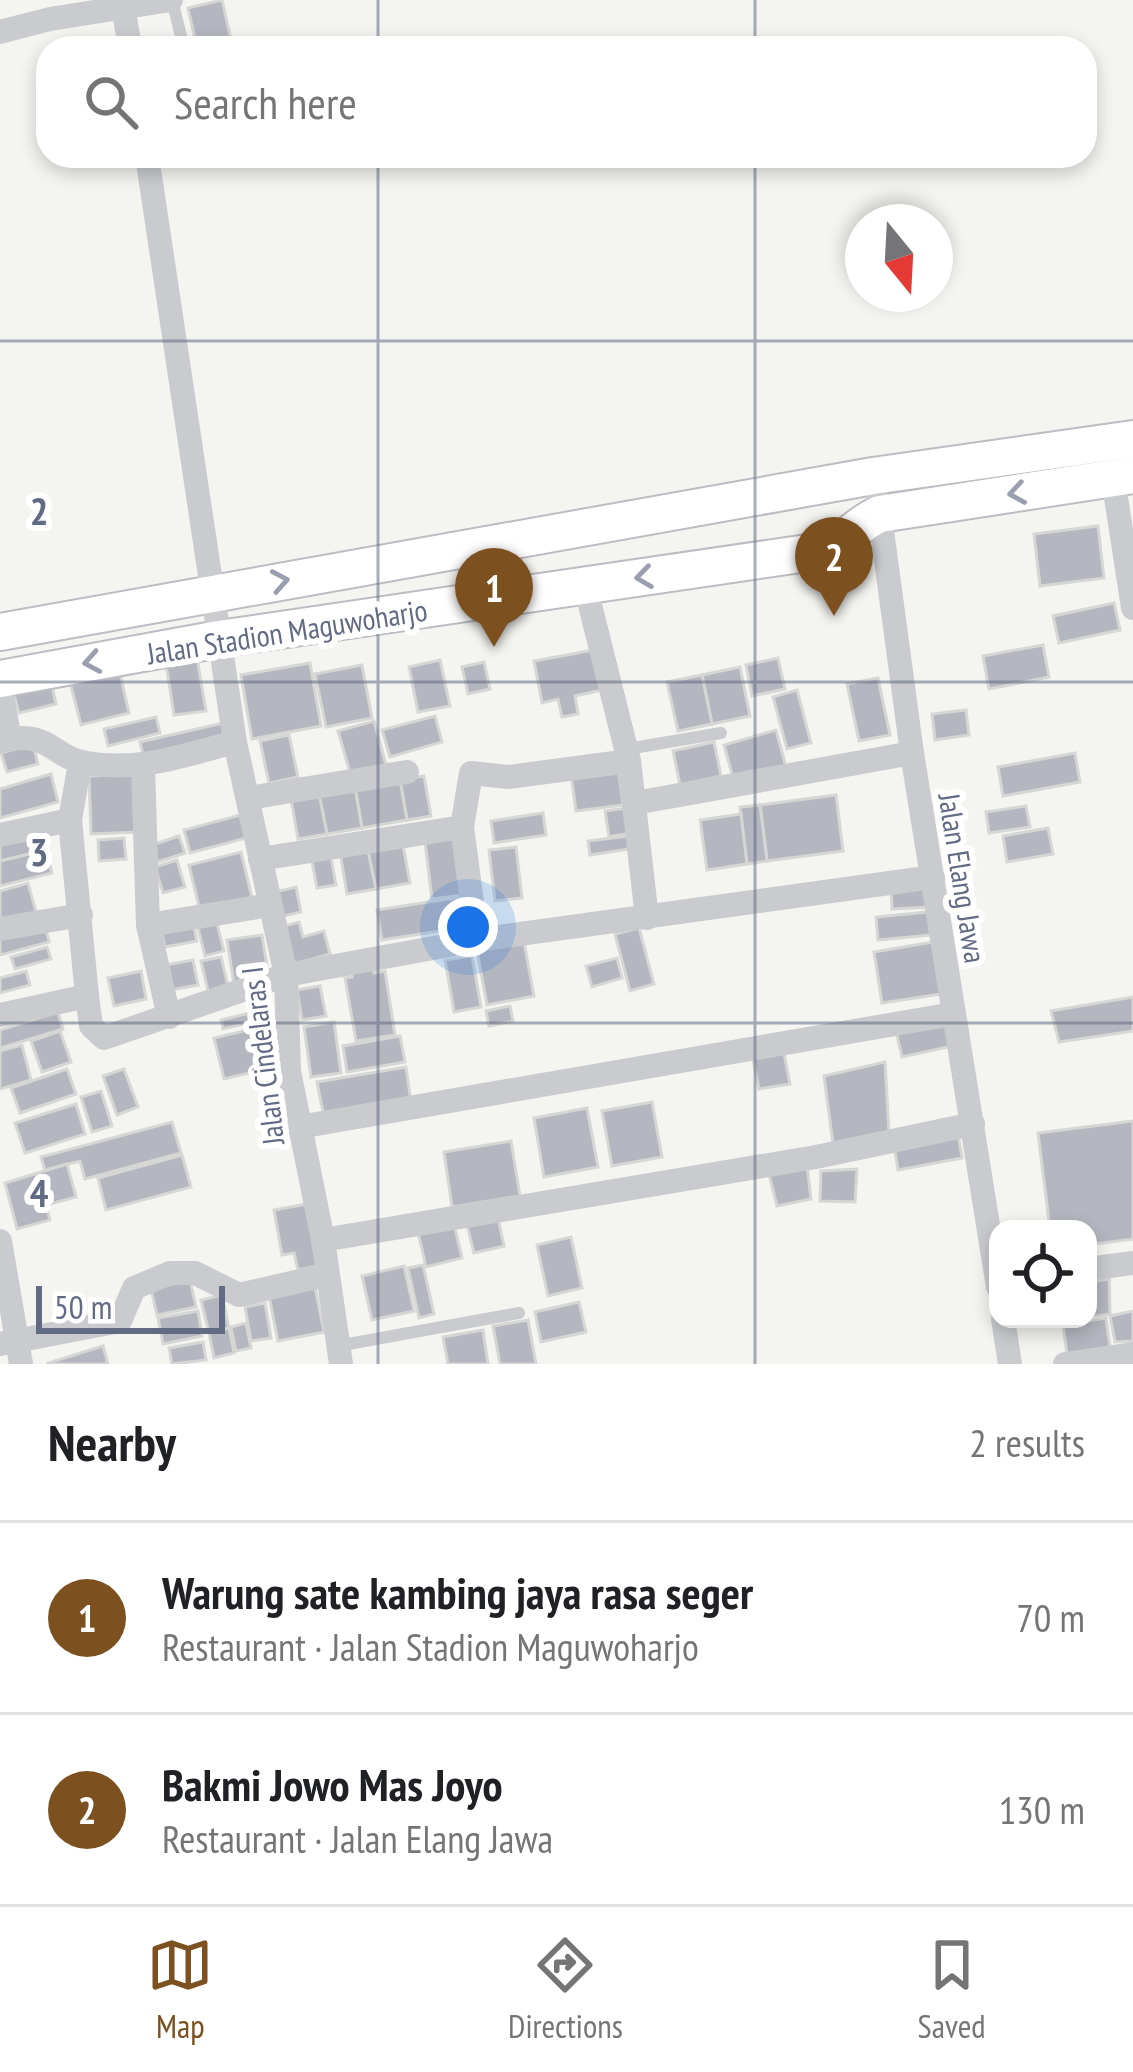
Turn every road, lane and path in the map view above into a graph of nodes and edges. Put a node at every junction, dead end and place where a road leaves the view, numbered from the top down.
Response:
1 (172, 0) edge
2 (123, 3) edge
3 (95, 6) edge
4 (0, 32) edge
5 (128, 36) edge
6 (181, 36) edge
7 (149, 168) edge
8 (1133, 439) edge
9 (873, 476) junction
10 (1123, 477) edge
11 (787, 494) junction
12 (880, 514) junction
13 (797, 555) junction
14 (585, 585) junction
15 (213, 593) junction
16 (1133, 608) edge
17 (0, 632) edge
18 (219, 639) junction
19 (0, 683) edge
20 (721, 733) dead end
21 (5, 740) edge
22 (235, 742) junction
23 (912, 753) junction
24 (628, 755) junction
25 (80, 763) junction
26 (143, 767) junction
27 (406, 772) dead end
28 (249, 797) junction
29 (635, 803) junction
30 (70, 820) junction
31 (462, 827) junction
32 (0, 835) edge
33 (260, 860) junction
34 (933, 877) junction
35 (270, 904) junction
36 (81, 915) junction
37 (647, 918) junction
38 (148, 925) junction
39 (0, 929) edge
40 (477, 940) junction
41 (286, 975) junction
42 (87, 995) junction
43 (953, 1014) junction
44 (0, 1015) edge
45 (169, 1017) junction
46 (973, 1124) junction
47 (299, 1127) junction
48 (989, 1226) edge
49 (323, 1240) junction
50 (0, 1241) edge
51 (1133, 1263) edge
52 (1097, 1268) edge
53 (326, 1275) junction
54 (519, 1313) dead end
55 (1004, 1328) edge
56 (12, 1350) edge
57 (1133, 1354) edge
58 (338, 1355) edge
59 (1010, 1364) edge
60 (1064, 1364) edge

1 - 2 street
1 - 6 lane
2 - 3 street
2 - 5 street
3 - 4 street
7 - 15 street, Jalan Cindelaras I
8 - 9 main road, Jalan Stadion Maguwoharjo
9 - 11 main road, Jalan Stadion Maguwoharjo
9 - 12 street, Jalan Elang Jawa
10 -> 12 main road, Jalan Stadion Maguwoharjo
10 - 16 street
11 - 13 main road
15 -> 11 main road, Jalan Stadion Maguwoharjo
12 - 13 main road, Jalan Stadion Maguwoharjo
12 - 23 street, Jalan Elang Jawa
13 -> 14 main road, Jalan Stadion Maguwoharjo
14 - 18 main road, Jalan Stadion Maguwoharjo
14 - 24 street
15 - 17 main road, Jalan Stadion Maguwoharjo
15 - 18 street, Jalan Cindelaras I
18 -> 19 main road, Jalan Stadion Maguwoharjo
18 - 22 street, Jalan Cindelaras I
19 - 21 street
20 - 24 lane
21 - 25 street
22 - 26 street
22 - 28 street, Jalan Cindelaras I
23 - 29 street
23 - 34 street, Jalan Elang Jawa
24 - 29 street
24 - 31 street
25 - 26 street
25 - 30 street
26 - 38 street
27 - 28 street
28 - 33 street, Jalan Cindelaras I
29 - 37 street
30 - 32 street
30 - 36 street
31 - 33 street
31 - 40 street
33 - 35 street, Jalan Cindelaras I
34 - 37 street
34 - 43 street, Jalan Elang Jawa
35 - 38 street
35 - 41 street, Jalan Cindelaras I
36 - 39 street
36 - 42 street
37 - 40 street
38 - 45 street
40 - 41 street
41 - 45 street
41 - 47 street, Jalan Cindelaras I
42 - 44 street
42 - 45 street
43 - 46 street, Jalan Elang Jawa
43 - 47 street
46 - 48 street, Jalan Elang Jawa
46 - 49 street
47 - 49 street, Jalan Cindelaras I
49 - 53 street, Jalan Cindelaras I
50 - 56 street
51 - 52 street
53 - 56 street
53 - 58 street, Jalan Cindelaras I
54 - 58 lane
55 - 59 street
57 - 60 street

